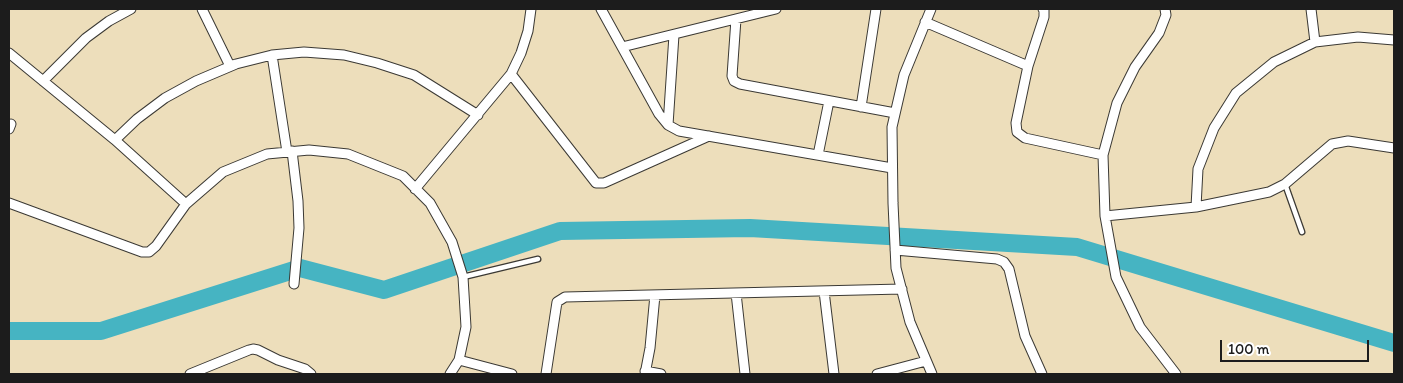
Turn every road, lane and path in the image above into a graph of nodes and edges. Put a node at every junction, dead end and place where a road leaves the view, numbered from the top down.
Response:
1 (131, 9) edge
2 (202, 9) edge
3 (531, 9) edge
4 (601, 9) edge
5 (776, 9) edge
6 (876, 9) edge
7 (931, 9) edge
8 (1043, 9) edge
9 (1165, 9) edge
10 (1311, 9) edge
11 (736, 19) junction
12 (925, 22) junction
13 (674, 35) junction
14 (1394, 40) edge
15 (1315, 42) junction
16 (622, 47) junction
17 (9, 53) edge
18 (272, 56) junction
19 (230, 66) junction
20 (1028, 66) junction
21 (511, 74) junction
22 (43, 81) junction
23 (829, 101) junction
24 (861, 107) junction
25 (895, 113) junction
26 (478, 115) junction
27 (668, 125) junction
28 (709, 136) junction
29 (115, 140) junction
30 (1394, 148) edge
31 (290, 152) junction
32 (818, 155) junction
33 (1102, 155) junction
34 (892, 168) junction
35 (1285, 184) junction
36 (416, 189) junction
37 (9, 203) edge
38 (186, 204) junction
39 (1196, 206) junction
40 (1105, 216) junction
41 (1302, 232) dead end
42 (895, 250) junction
43 (538, 258) dead end
44 (462, 272) junction
45 (294, 284) dead end
46 (902, 289) junction
47 (824, 291) junction
48 (736, 293) junction
49 (656, 295) junction
50 (459, 360) junction
51 (926, 361) junction
52 (645, 373) edge
53 (190, 374) edge
54 (311, 374) edge
55 (450, 374) edge
56 (512, 374) edge
57 (546, 374) edge
58 (661, 374) edge
59 (745, 374) edge
60 (834, 374) edge
61 (877, 374) edge
62 (932, 374) edge
63 (1042, 374) edge
64 (1176, 374) edge

1 - 22 street
2 - 19 street
3 - 21 street
4 - 16 street
5 - 11 street
6 - 24 street
7 - 12 street
8 - 20 street
9 - 33 street
10 - 15 street
11 - 13 street
11 - 23 street
12 - 20 street
12 - 25 street
13 - 16 street
13 - 27 street
14 - 15 street
15 - 39 street
16 - 27 street
17 - 22 street
18 - 19 street
18 - 26 street
18 - 31 street
19 - 29 street
20 - 33 street
21 - 26 street
21 - 28 street
22 - 29 street
23 - 24 street
23 - 32 street
24 - 25 street
25 - 34 street
26 - 36 street
27 - 28 street
28 - 32 street
29 - 38 street
30 - 35 street
31 - 36 street
31 - 38 street
31 - 45 street
32 - 34 street
33 - 40 street
34 - 42 street
35 - 39 street
35 - 41 lane
36 - 44 street
37 - 38 street
39 - 40 street
40 - 64 street
42 - 46 street
42 - 63 street
43 - 44 lane
44 - 50 street
46 - 47 street
46 - 51 street
47 - 48 street
47 - 60 street
48 - 49 street
48 - 59 street
49 - 52 street
49 - 57 street
50 - 55 street
50 - 56 street
51 - 61 street
51 - 62 street
52 - 58 street
53 - 54 street

